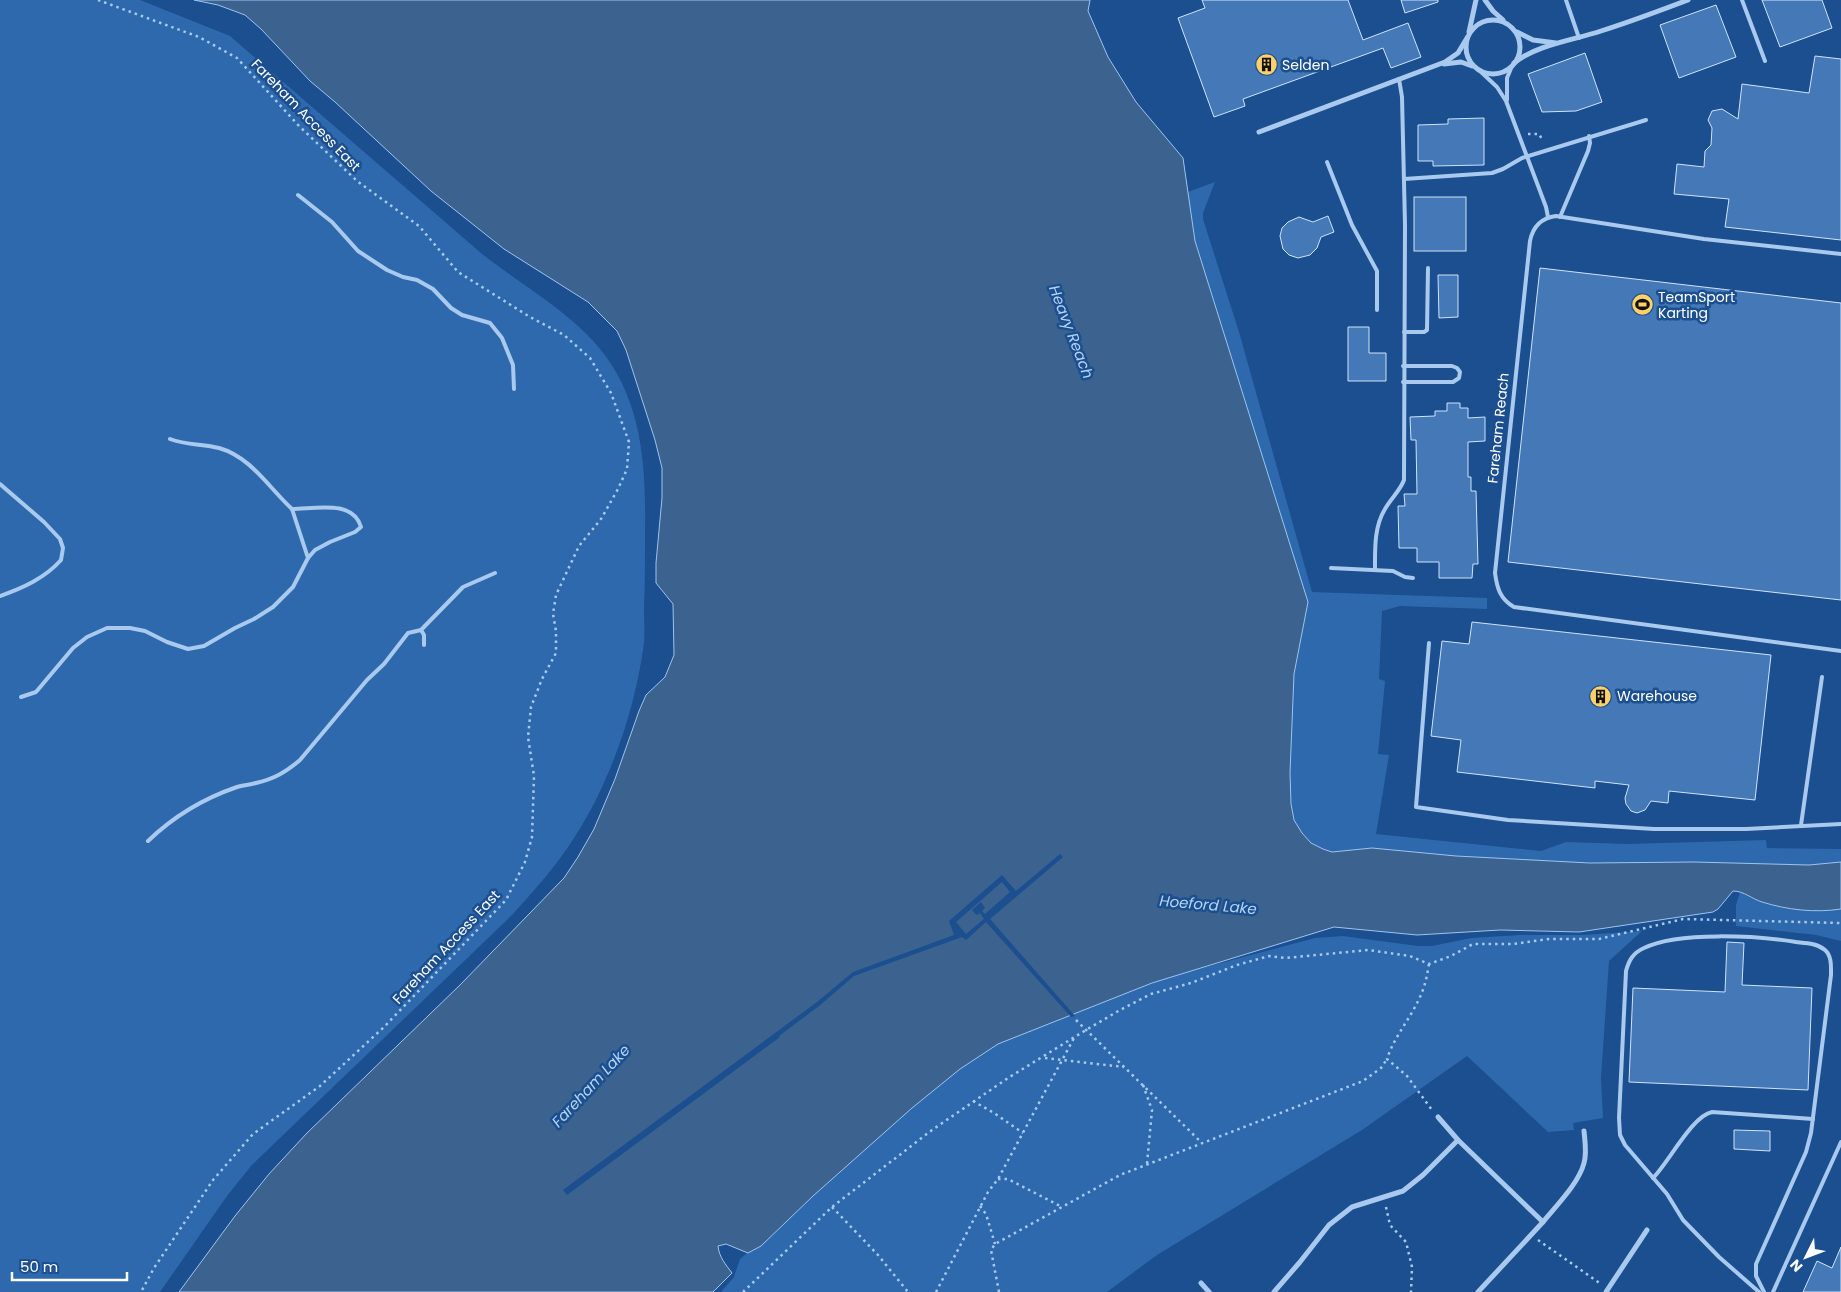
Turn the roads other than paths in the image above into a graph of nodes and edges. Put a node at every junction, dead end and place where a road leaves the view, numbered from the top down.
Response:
1 (1476, 0) edge
2 (1485, 0) edge
3 (1566, 0) edge
4 (1688, 0) edge
5 (1742, 0) edge
6 (1507, 24) junction
7 (1513, 28) junction
8 (1468, 37) junction
9 (1579, 38) junction
10 (1569, 41) junction
11 (1765, 60) dead end
12 (1513, 64) junction
13 (1436, 65) junction
14 (1479, 70) junction
15 (1399, 79) junction
16 (1508, 105) junction
17 (1646, 120) dead end
18 (1259, 132) dead end
19 (1589, 136) junction
20 (1327, 162) dead end
21 (1404, 179) junction
22 (298, 195) dead end
23 (1560, 217) junction
24 (1548, 218) junction
25 (1841, 254) edge
26 (1428, 268) dead end
27 (1377, 310) dead end
28 (1404, 332) junction
29 (1404, 366) junction
30 (1404, 382) junction
31 (514, 389) dead end
32 (170, 439) dead end
33 (0, 484) edge
34 (292, 509) junction
35 (308, 558) junction
36 (1331, 568) dead end
37 (1375, 570) junction
38 (496, 573) dead end
39 (1413, 578) dead end
40 (0, 596) edge
41 (421, 630) junction
42 (1429, 643) dead end
43 (424, 645) dead end
44 (1841, 651) edge
45 (1822, 676) dead end
46 (21, 697) dead end
47 (1841, 824) edge
48 (1802, 826) junction
49 (148, 841) dead end
50 (1438, 1118) road end
51 (1813, 1119) junction
52 (1584, 1132) dead end
53 (1458, 1140) junction
54 (1841, 1142) edge
55 (1653, 1178) junction
56 (1543, 1222) junction
57 (1647, 1230) dead end
58 (1201, 1283) dead end
59 (1607, 1290) edge
60 (1208, 1292) edge
61 (1274, 1292) edge
62 (1478, 1292) edge
63 (1759, 1292) edge
64 (1764, 1292) edge
65 (1773, 1292) edge

1 - 8 street
2 - 6 street
3 - 9 lane
4 - 9 street
5 - 11 lane
6 - 7 street
6 - 8 street
7 - 10 street
7 - 12 street
8 - 13 street
8 - 14 street
9 - 10 street
10 - 12 street
12 - 14 street
12 - 16 lane
13 - 14 street
13 - 15 street
14 - 16 lane
15 - 18 street
15 - 21 lane
16 - 24 lane
17 - 19 lane
19 - 21 lane
19 - 23 lane
20 - 27 lane
21 - 28 lane
22 - 31 lane
23 - 24 lane
23 - 25 lane
24 - 44 lane, Fareham Reach
26 - 28 lane
28 - 29 lane
29 - 30 lane
29 - 30 lane
30 - 37 lane
32 - 34 lane
33 - 40 lane
34 - 35 lane
34 - 35 lane
35 - 46 lane
36 - 37 lane
37 - 39 lane
38 - 41 lane
41 - 43 lane
41 - 49 lane
42 - 48 lane
45 - 48 lane
47 - 48 lane
50 - 53 street
51 - 55 lane
51 - 55 lane
51 - 64 lane
52 - 56 street
53 - 56 street
53 - 61 street
54 - 65 lane
55 - 63 lane
56 - 62 street
57 - 59 street
58 - 60 street

